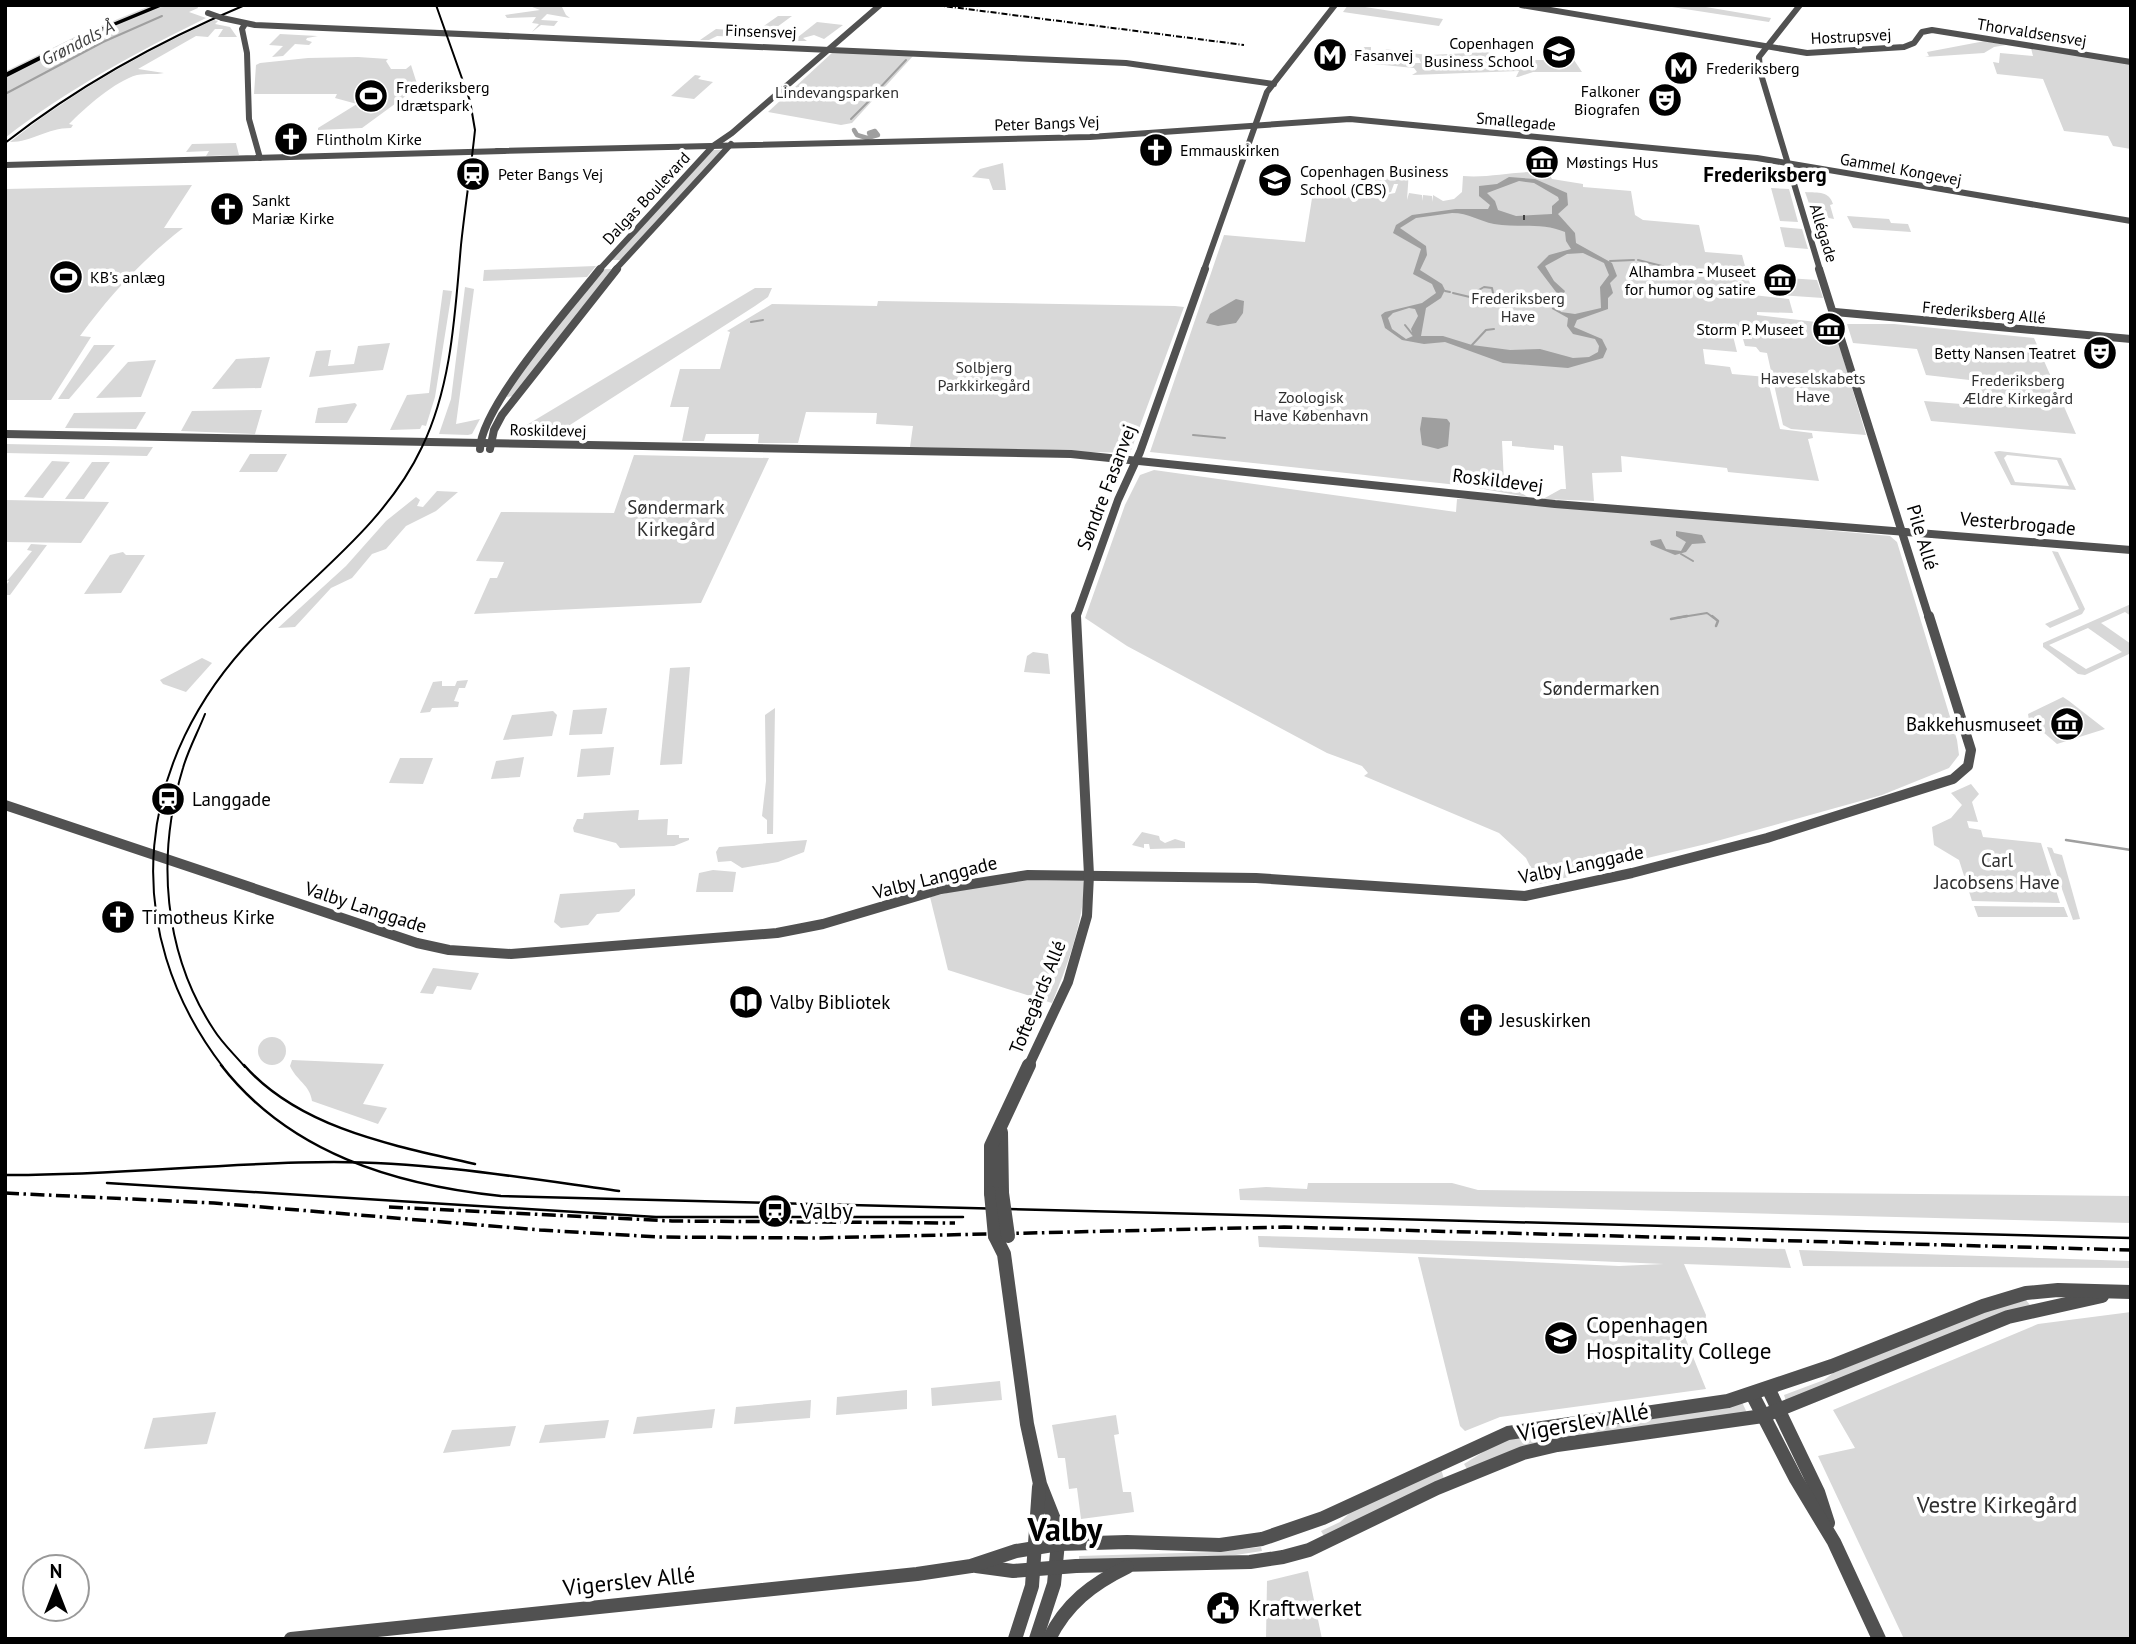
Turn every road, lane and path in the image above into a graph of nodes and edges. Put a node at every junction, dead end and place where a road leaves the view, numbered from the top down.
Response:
1 (162, 5) edge
2 (203, 5) edge
3 (880, 5) edge
4 (887, 5) edge
5 (1332, 5) edge
6 (1521, 5) edge
7 (1800, 5) edge
8 (245, 24) junction
9 (1930, 30) joint
10 (1768, 45) junction
11 (830, 49) junction
12 (2131, 62) edge
13 (5, 76) edge
14 (793, 82) junction
15 (1273, 83) junction
16 (1256, 127) junction
17 (713, 146) junction
18 (730, 146) junction
19 (260, 158) junction
20 (1774, 160) joint
21 (1787, 163) junction
22 (5, 165) edge
23 (2131, 222) edge
24 (1835, 312) junction
25 (2131, 339) edge
26 (5, 436) edge
27 (485, 446) junction
28 (1136, 459) junction
29 (1902, 531) junction
30 (2131, 550) edge
31 (1964, 772) joint
32 (5, 805) edge
33 (1089, 875) junction
34 (2125, 1292) edge
35 (1768, 1388) junction
36 (1752, 1394) junction
37 (1780, 1410) junction
38 (1763, 1416) junction
39 (1040, 1485) junction
40 (1834, 1542) junction
41 (1059, 1544) junction
42 (1036, 1547) junction
43 (1131, 1565) junction
44 (971, 1566) junction
45 (1057, 1567) junction
46 (1034, 1569) junction
47 (291, 1639) edge
48 (1015, 1639) edge
49 (1036, 1639) edge
50 (1049, 1639) edge
51 (1879, 1639) edge

1 - 13 main road
2 - 8 street, Finsensvej, bridge
3 - 11 street, Dalgas Boulevard
4 - 11 street, Dalgas Boulevard
5 - 15 street, Søndre Fasanvej
6 - 10 street, Hostrupsvej
7 - 10 street
8 - 11 street, Finsensvej
8 - 19 street
9 - 10 street, Hostrupsvej
9 - 12 street, Thorvaldsensvej
10 - 21 street, Allégade
11 - 14 street, Dalgas Boulevard
11 - 15 street, Finsensvej
14 - 17 street, Dalgas Boulevard
14 - 18 street, Dalgas Boulevard
15 - 16 street, Søndre Fasanvej
16 - 18 street, Peter Bangs Vej
16 - 20 street, Smallegade
16 - 28 street, Søndre Fasanvej
17 - 18 street, Peter Bangs Vej
17 - 19 street, Peter Bangs Vej
17 - 27 street, Dalgas Boulevard
18 - 27 street, Dalgas Boulevard
19 - 22 street, Peter Bangs Vej
20 - 21 street, Gammel Kongevej
21 - 23 street, Gammel Kongevej
21 - 24 street, Allégade
24 - 25 street, Frederiksberg Allé
24 - 29 street, Pile Allé
26 - 27 street, Roskildevej
27 - 28 street, Roskildevej
28 - 29 street, Roskildevej
28 - 33 street, Søndre Fasanvej
29 - 30 street, Vesterbrogade
29 - 31 street, Pile Allé
31 - 33 street, Valby Langgade
32 - 33 street, Valby Langgade
33 - 39 street, Toftegårds Allé, bridge
34 - 35 street, Vigerslev Allé
34 - 37 street, Vigerslev Allé
35 - 36 street, Vigerslev Allé
35 - 37 street
36 - 38 street
36 - 41 street, Vigerslev Allé
37 - 38 street, Vigerslev Allé
37 - 40 street
38 - 40 street
38 - 43 street, Vigerslev Allé
39 - 41 street, Toftegårds Allé
39 - 42 street, Toftegårds Allé
40 - 51 street
41 - 42 street, Vigerslev Allé
41 - 45 street, Toftegårds Allé
42 - 44 street, Vigerslev Allé
42 - 46 street, Toftegårds Allé
43 - 45 street, Vigerslev Allé
43 - 50 street
44 - 46 street, Vigerslev Allé
44 - 47 street, Vigerslev Allé
45 - 46 street, Vigerslev Allé
45 - 49 street, Toftegårds Allé
46 - 48 street, Toftegårds Allé

